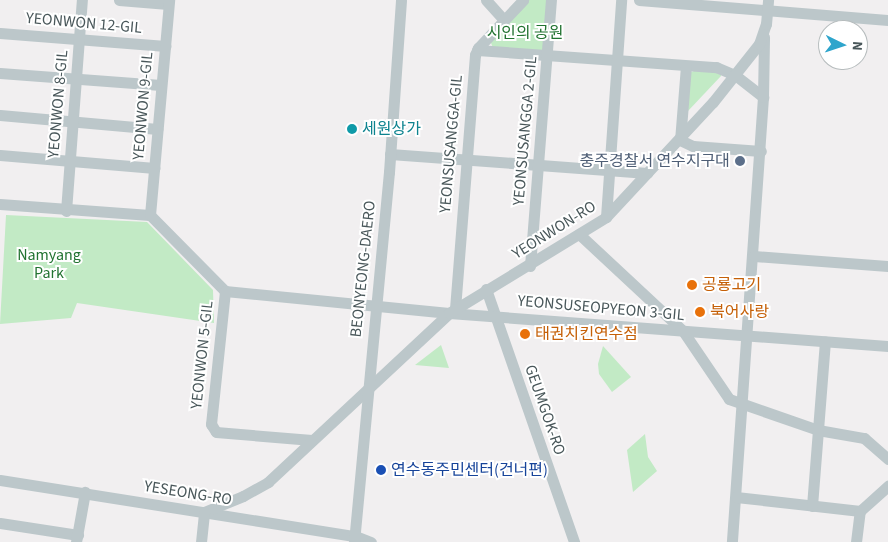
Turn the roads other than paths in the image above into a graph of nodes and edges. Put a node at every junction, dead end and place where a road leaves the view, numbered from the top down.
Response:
1 (82, 0) edge
2 (119, 0) edge
3 (401, 0) edge
4 (486, 0) edge
5 (523, 0) edge
6 (551, 0) edge
7 (621, 0) edge
8 (639, 0) edge
9 (168, 2) edge
10 (768, 5) edge
11 (504, 20) junction
12 (888, 20) edge
13 (0, 33) edge
14 (764, 37) junction
15 (80, 39) junction
16 (164, 46) junction
17 (477, 50) junction
18 (548, 57) junction
19 (617, 62) junction
20 (686, 66) junction
21 (0, 73) edge
22 (735, 75) junction
23 (77, 79) junction
24 (161, 85) junction
25 (763, 96) junction
26 (0, 115) edge
27 (73, 122) junction
28 (157, 129) junction
29 (680, 140) junction
30 (761, 151) junction
31 (390, 154) junction
32 (0, 155) edge
33 (465, 160) junction
34 (70, 161) junction
35 (538, 165) junction
36 (154, 168) junction
37 (610, 170) junction
38 (647, 173) junction
39 (0, 204) edge
40 (66, 211) junction
41 (150, 215) junction
42 (606, 217) junction
43 (579, 234) junction
44 (754, 256) junction
45 (530, 266) junction
46 (888, 266) edge
47 (486, 289) junction
48 (225, 291) junction
49 (375, 305) junction
50 (452, 311) junction
51 (495, 315) junction
52 (683, 331) junction
53 (748, 336) junction
54 (825, 342) junction
55 (888, 346) edge
56 (366, 391) junction
57 (742, 405) junction
58 (818, 430) junction
59 (312, 440) junction
60 (888, 459) edge
61 (0, 480) edge
62 (888, 486) edge
63 (85, 492) junction
64 (736, 497) junction
65 (812, 506) junction
66 (860, 511) junction
67 (204, 512) junction
68 (0, 522) edge
69 (45, 530) junction
70 (77, 538) edge
71 (355, 539) edge
72 (43, 542) edge
73 (200, 542) edge
74 (370, 542) edge
75 (574, 542) edge
76 (732, 542) edge
77 (856, 542) edge

1 - 15 street, YEONWON 8-GIL
2 - 9 street
3 - 31 street, BEONYEONG-DAERO
4 - 11 street
5 - 11 street
6 - 18 street, YEONSUSANGGA 2-GIL
7 - 19 street
8 - 10 street
9 - 16 street, YEONWON 9-GIL
10 - 12 street
10 - 14 street
11 - 17 street
13 - 15 street, YEONWON 12-GIL
14 - 22 street, YEONWON-RO
14 - 25 street
15 - 16 street, YEONWON 12-GIL
15 - 23 street, YEONWON 8-GIL
16 - 24 street, YEONWON 9-GIL
17 - 18 street
17 - 33 street, YEONSUSANGGA-GIL
18 - 19 street
18 - 35 street, YEONSUSANGGA 2-GIL
19 - 20 street
19 - 37 street
20 - 22 street
20 - 29 street
21 - 23 street
22 - 25 street
22 - 29 street, YEONWON-RO
23 - 24 street
23 - 27 street, YEONWON 8-GIL
24 - 28 street, YEONWON 9-GIL
25 - 30 street
26 - 27 street
27 - 28 street
27 - 34 street, YEONWON 8-GIL
28 - 36 street, YEONWON 9-GIL
29 - 30 street
29 - 38 street, YEONWON-RO
30 - 44 street
31 - 33 street
31 - 49 street, BEONYEONG-DAERO
32 - 34 street
33 - 35 street
33 - 50 street, YEONSUSANGGA-GIL
34 - 36 street
34 - 40 street, YEONWON 8-GIL
35 - 37 street
35 - 45 street, YEONSUSANGGA 2-GIL
36 - 41 street, YEONWON 9-GIL
37 - 38 street
37 - 42 street
38 - 42 street, YEONWON-RO
39 - 40 street
40 - 41 street
41 - 48 street, YEONWON 5-GIL
42 - 43 street, YEONWON-RO
43 - 45 street, YEONWON-RO
43 - 52 street
44 - 46 street
44 - 53 street
45 - 47 street, YEONWON-RO
47 - 50 street, YEONWON-RO
47 - 51 street, GEUMGOK-RO
48 - 49 street
48 - 59 street, YEONWON 5-GIL
49 - 50 street
49 - 56 street, BEONYEONG-DAERO
50 - 51 street, YEONSUSEOPYEON 3-GIL
50 - 56 street, YEONWON-RO
51 - 52 street, YEONSUSEOPYEON 3-GIL
51 - 75 street, GEUMGOK-RO
52 - 53 street, YEONSUSEOPYEON 3-GIL
52 - 57 street
53 - 54 street, YEONSUSEOPYEON 3-GIL
53 - 57 street
54 - 55 street, YEONSUSEOPYEON 3-GIL
54 - 58 street
56 - 59 street
56 - 71 street, BEONYEONG-DAERO
57 - 58 street
57 - 64 street
58 - 60 street
58 - 65 street
59 - 67 street
61 - 63 street, YESEONG-RO
62 - 66 street
63 - 67 street, YESEONG-RO
63 - 70 street
64 - 65 street
64 - 76 street
65 - 66 street
66 - 77 street
67 - 71 street, YESEONG-RO
67 - 73 street
68 - 69 street
69 - 70 street
69 - 72 street
71 - 74 street, YESEONG-RO

